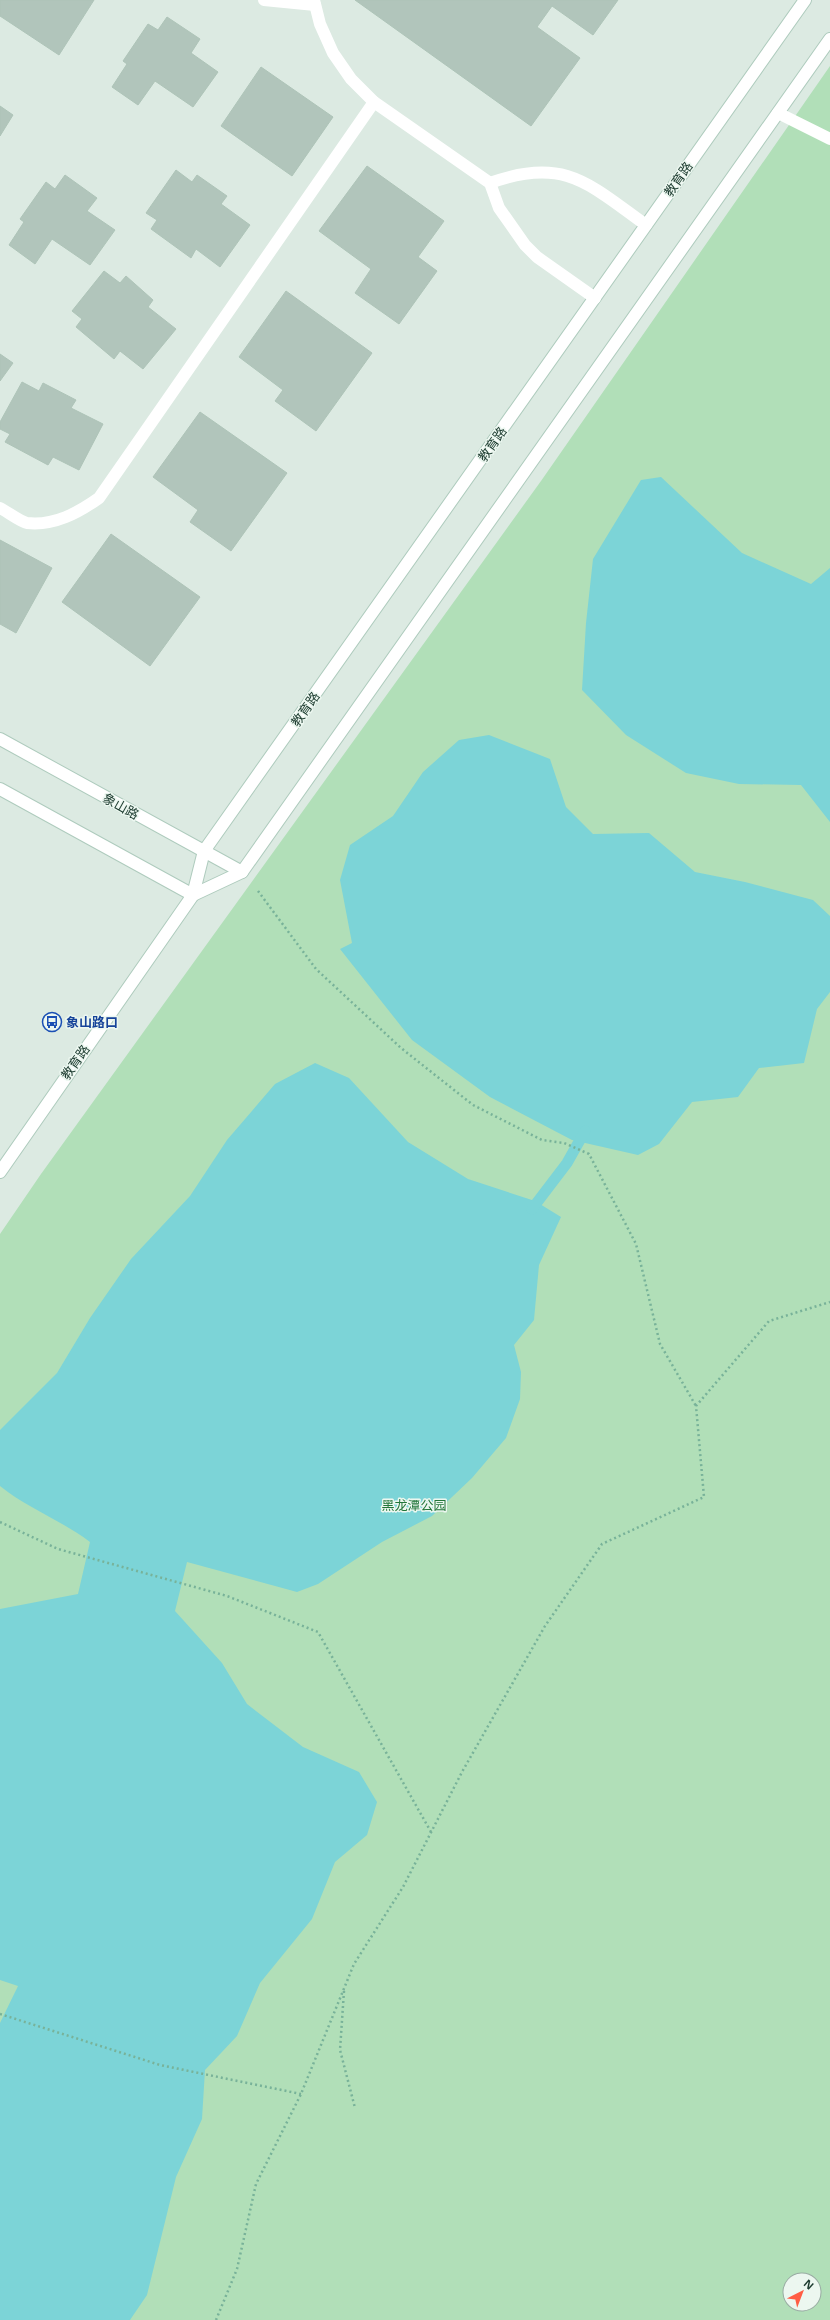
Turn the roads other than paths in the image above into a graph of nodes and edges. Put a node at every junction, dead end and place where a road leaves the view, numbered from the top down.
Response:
1 (264, 0) edge
2 (805, 0) edge
3 (315, 2) edge
4 (830, 39) edge
5 (374, 102) junction
6 (778, 113) junction
7 (830, 139) edge
8 (490, 183) junction
9 (646, 225) junction
10 (595, 298) junction
11 (0, 508) edge
12 (0, 739) edge
13 (0, 789) edge
14 (204, 851) junction
15 (242, 872) junction
16 (193, 895) junction
17 (0, 1172) edge

1 - 3 street
2 - 9 street, 教育路
3 - 5 street
4 - 6 street, 教育路
5 - 8 street
5 - 11 street
6 - 7 street
6 - 15 street, 教育路
8 - 9 street
8 - 10 street
9 - 10 street, 教育路
10 - 14 street, 教育路
12 - 14 street, 象山路
13 - 16 street
14 - 15 street, 象山路
14 - 16 street, 教育路
15 - 16 street, 教育路
16 - 17 street, 教育路

